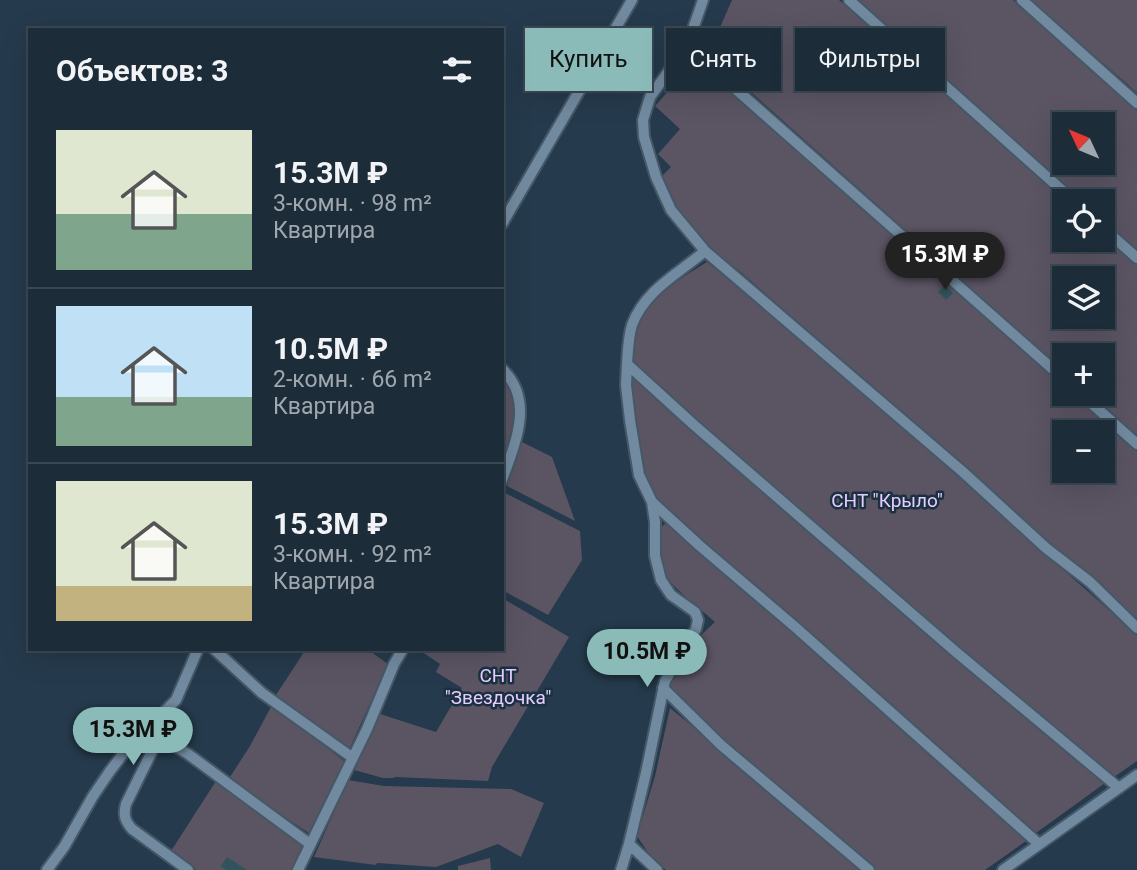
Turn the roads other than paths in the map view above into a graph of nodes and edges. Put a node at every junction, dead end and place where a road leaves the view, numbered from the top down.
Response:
1 (632, 0) edge
2 (703, 0) edge
3 (849, 0) edge
4 (1022, 0) edge
5 (693, 28) edge
6 (666, 75) edge
7 (738, 91) edge
8 (1137, 103) edge
9 (1060, 189) edge
10 (504, 221) edge
11 (1115, 239) edge
12 (705, 251) junction
13 (1137, 258) edge
14 (626, 364) junction
15 (1052, 368) edge
16 (504, 371) edge
17 (1094, 406) edge
18 (1137, 444) edge
19 (504, 474) edge
20 (652, 502) junction
21 (1137, 628) edge
22 (197, 651) edge
23 (216, 651) edge
24 (402, 651) edge
25 (663, 688) junction
26 (161, 717) junction
27 (159, 737) junction
28 (353, 758) junction
29 (1137, 775) edge
30 (1119, 788) junction
31 (310, 844) junction
32 (629, 844) junction
33 (1039, 844) junction
34 (47, 870) edge
35 (188, 870) edge
36 (298, 870) edge
37 (621, 870) edge
38 (657, 870) edge
39 (869, 870) edge
40 (1003, 870) edge

1 - 10 street
2 - 5 street
3 - 9 street
4 - 8 street
6 - 12 street
7 - 15 street
11 - 13 street
12 - 14 street
12 - 21 street
14 - 20 street
14 - 30 street
16 - 19 street
17 - 18 street
20 - 25 street
20 - 33 street
22 - 26 street
23 - 28 street
24 - 28 street
25 - 32 street
25 - 39 street
26 - 27 street
26 - 34 street
27 - 31 street
27 - 35 street
28 - 31 street
29 - 30 street
30 - 33 street
31 - 36 street
32 - 37 street
32 - 38 street
33 - 40 street

